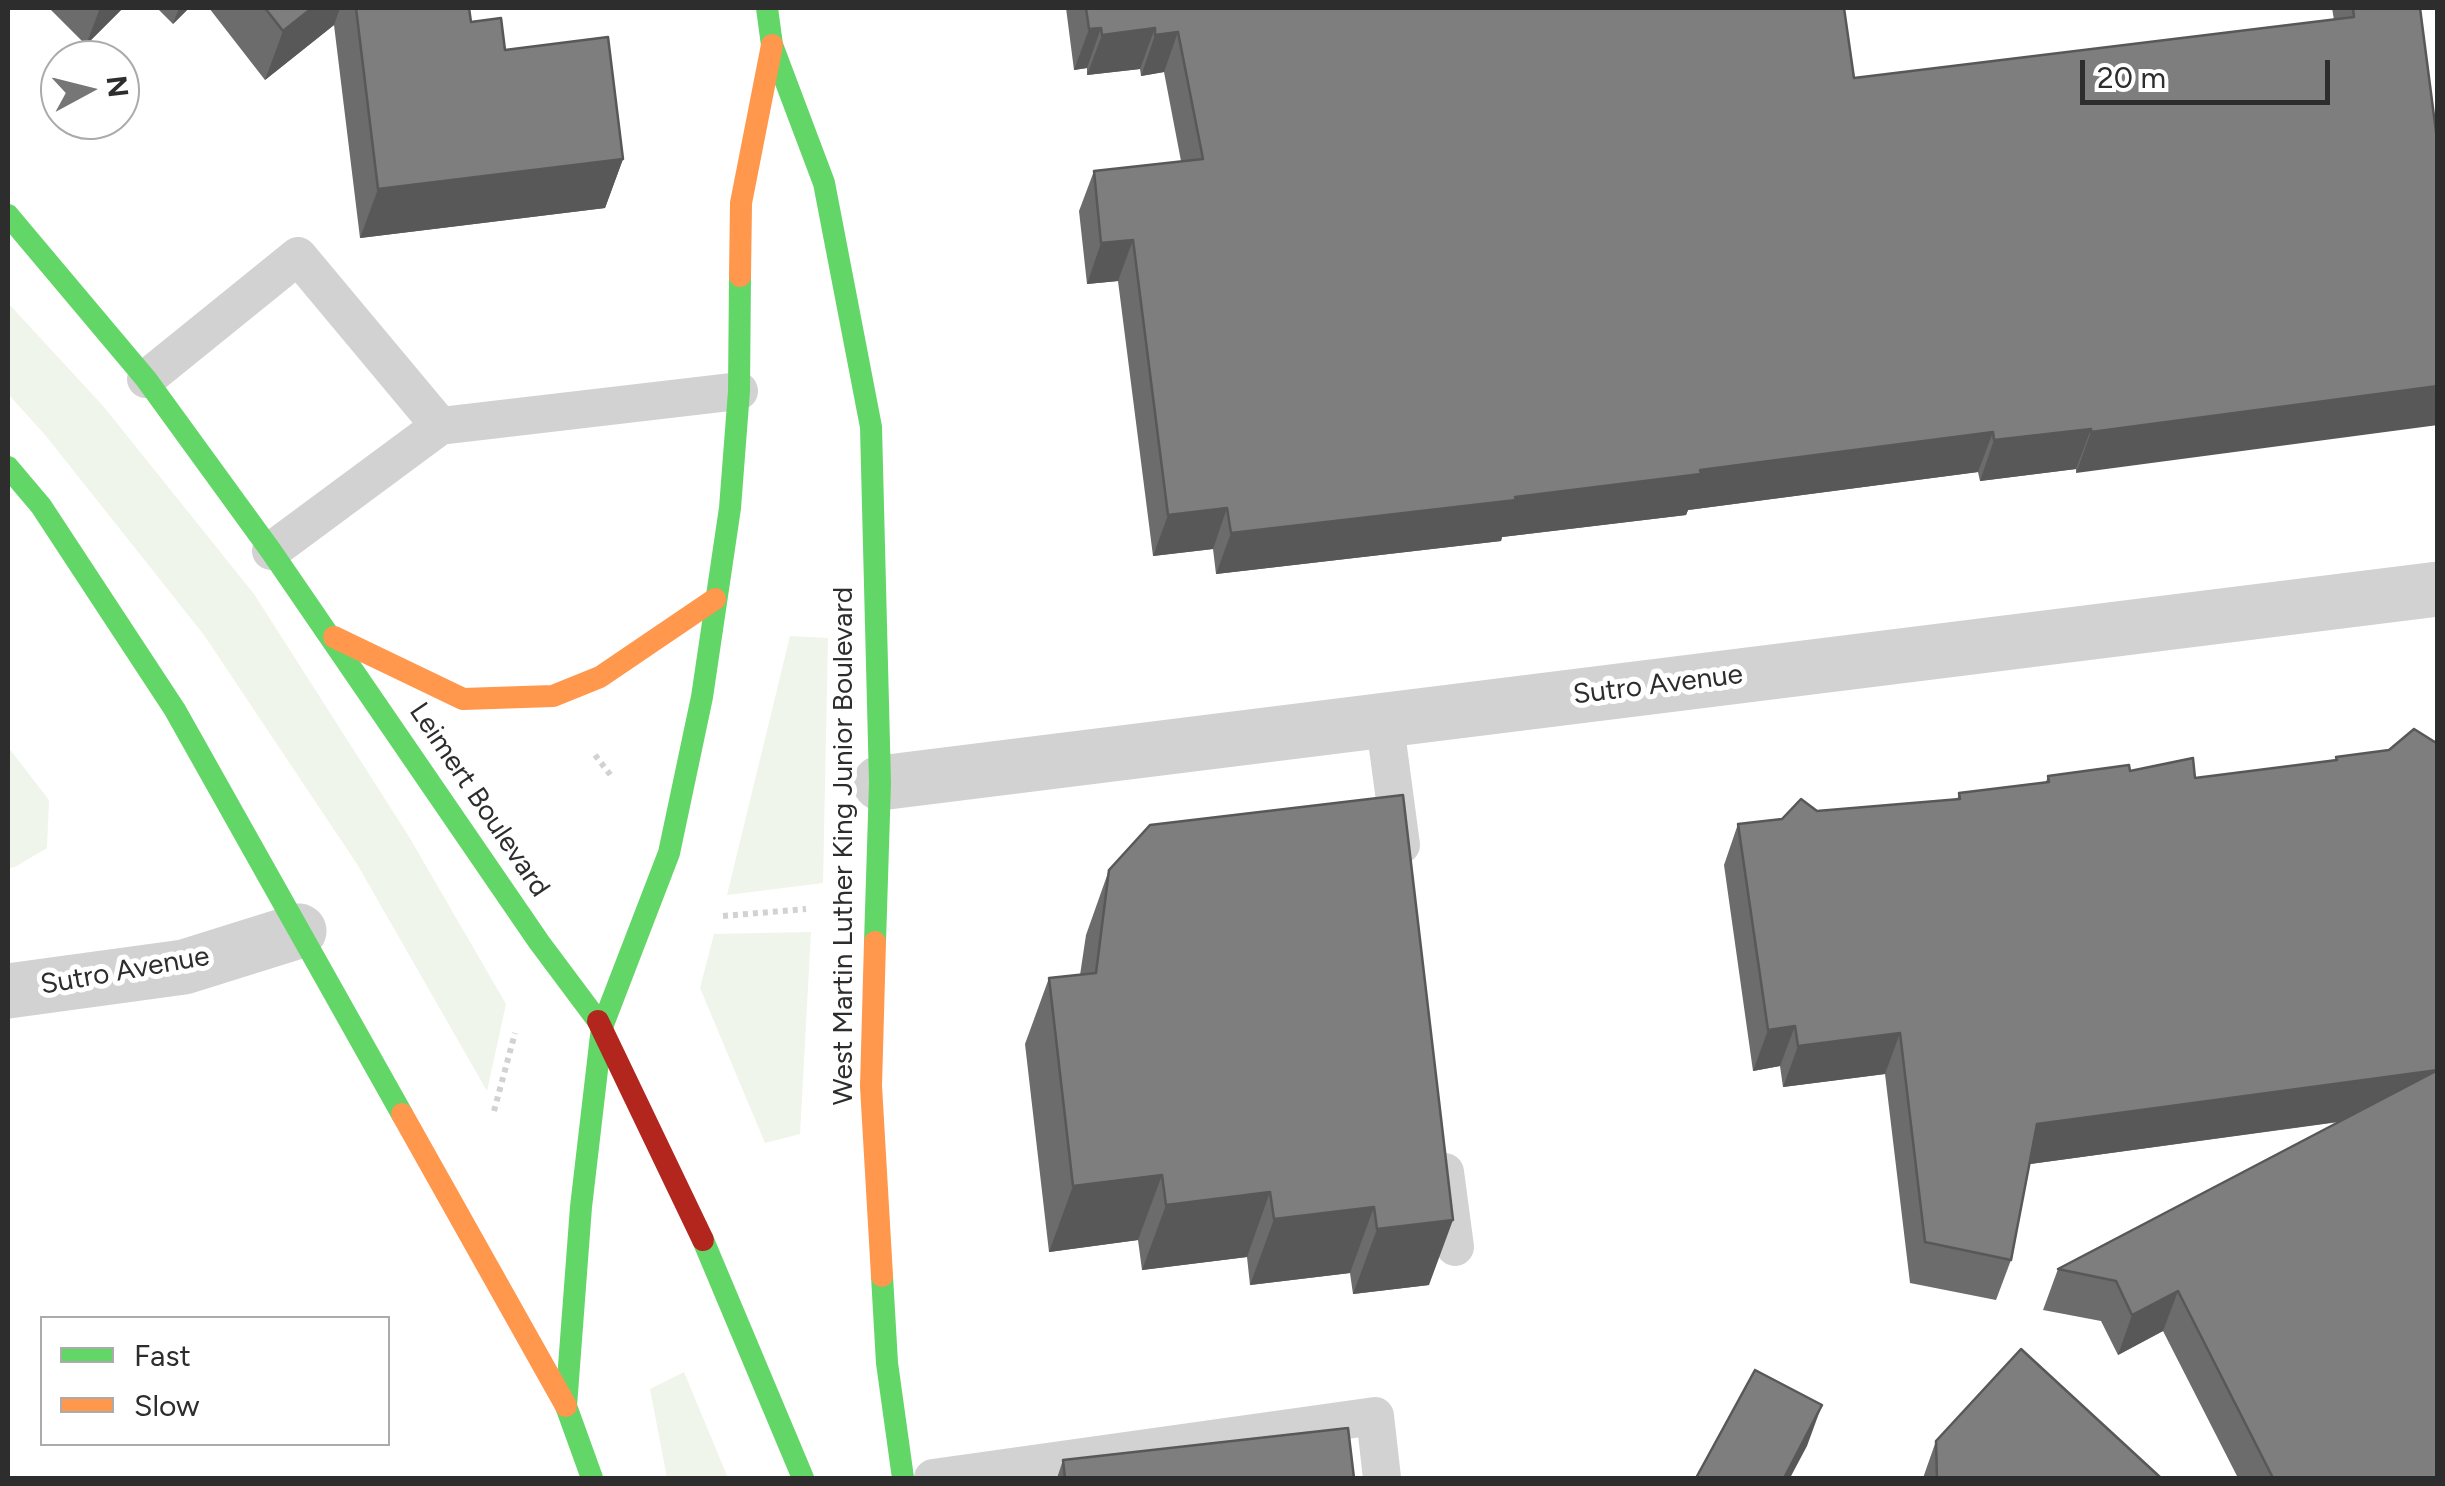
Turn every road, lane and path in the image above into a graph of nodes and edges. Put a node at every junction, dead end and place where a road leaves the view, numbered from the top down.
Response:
1 (767, 8) edge
2 (772, 46) junction
3 (8, 214) edge
4 (146, 380) junction
5 (739, 392) junction
6 (440, 426) junction
7 (8, 466) edge
8 (272, 551) junction
9 (2438, 590) edge
10 (714, 599) junction
11 (332, 636) junction
12 (1384, 718) junction
13 (880, 782) junction
14 (1405, 875) edge
15 (815, 908) dead end
16 (717, 916) dead end
17 (298, 931) junction
18 (8, 991) edge
19 (518, 1022) dead end
20 (602, 1027) junction
21 (494, 1112) dead end
22 (1439, 1130) edge
23 (1455, 1247) edge
24 (566, 1406) junction
25 (592, 1478) edge
26 (803, 1478) edge
27 (904, 1478) edge
28 (933, 1478) edge
29 (1382, 1478) edge

1 - 2 main road, West Martin Luther King Junior Boulevard
2 - 5 main road, West Martin Luther King Junior Boulevard
2 - 13 main road, West Martin Luther King Junior Boulevard
3 - 4 main road, Leimert Boulevard
4 - 6 lane
4 - 8 main road, Leimert Boulevard
5 - 6 lane
5 - 10 main road, West Martin Luther King Junior Boulevard
6 - 8 lane
7 - 17 main road
8 - 11 main road, Leimert Boulevard
9 - 12 street, Sutro Avenue
10 - 11 main road
10 - 20 main road, West Martin Luther King Junior Boulevard
11 - 20 main road, Leimert Boulevard
12 - 13 street, Sutro Avenue
12 - 14 lane
13 - 27 main road, West Martin Luther King Junior Boulevard
15 - 16 path
17 - 18 street, Sutro Avenue
17 - 24 main road
19 - 21 path
20 - 24 main road, West Martin Luther King Junior Boulevard
20 - 26 main road, Leimert Boulevard
22 - 23 lane
24 - 25 main road, West Martin Luther King Junior Boulevard
28 - 29 lane

